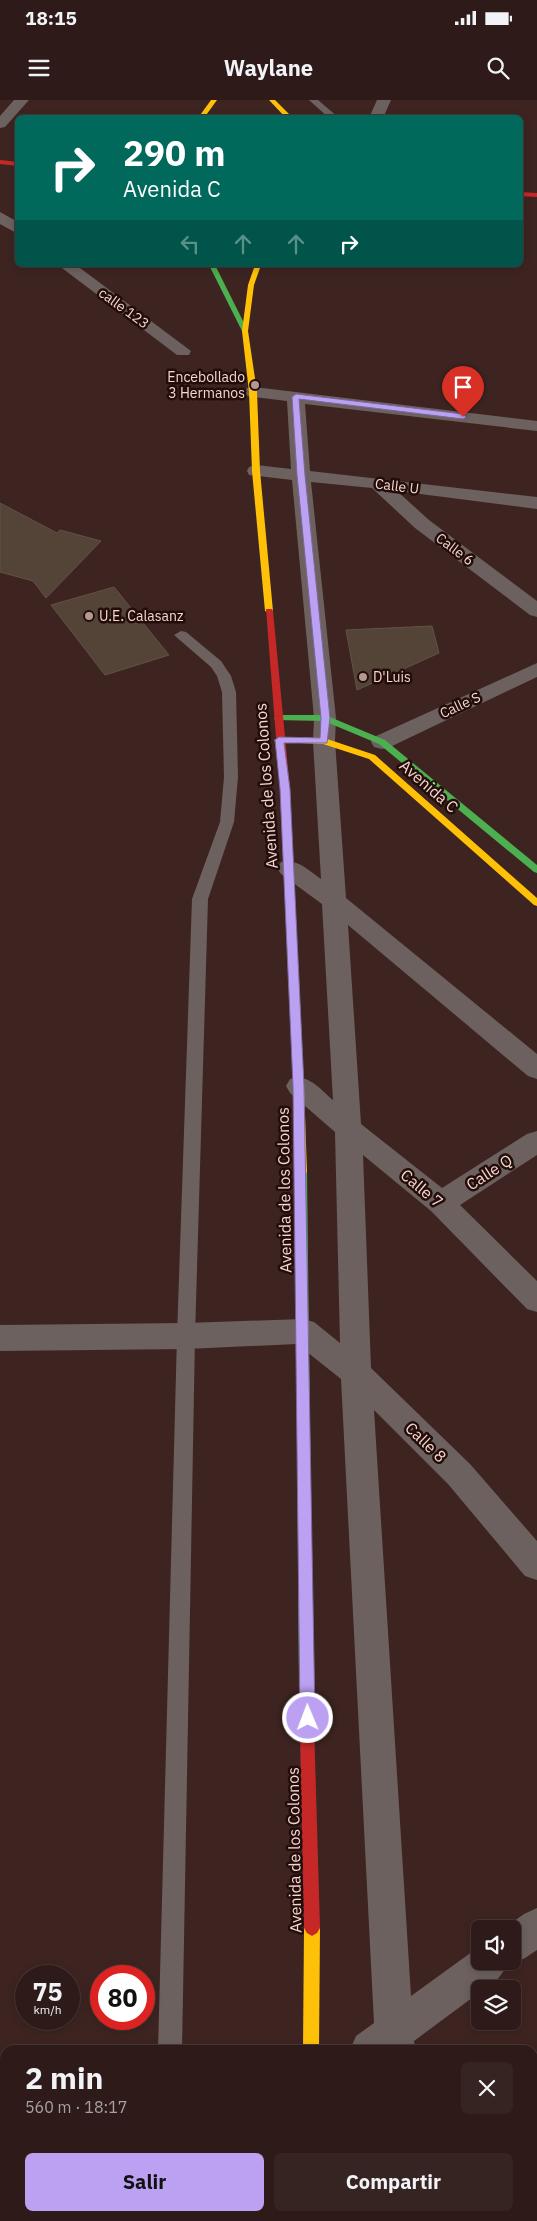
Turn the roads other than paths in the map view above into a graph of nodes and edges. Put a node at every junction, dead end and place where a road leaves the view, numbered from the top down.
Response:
1 (22, 100) edge
2 (214, 100) edge
3 (272, 100) edge
4 (313, 100) edge
5 (384, 100) edge
6 (203, 115) edge
7 (287, 115) edge
8 (331, 115) edge
9 (377, 115) edge
10 (0, 124) edge
11 (0, 162) edge
12 (15, 164) edge
13 (523, 183) edge
14 (537, 184) edge
15 (523, 194) edge
16 (537, 195) edge
17 (0, 217) edge
18 (15, 228) edge
19 (69, 267) edge
20 (213, 267) edge
21 (257, 267) edge
22 (246, 331) junction
23 (183, 351) dead end
24 (253, 392) junction
25 (296, 397) junction
26 (537, 426) edge
27 (256, 471) junction
28 (301, 475) junction
29 (377, 483) junction
30 (537, 503) edge
31 (537, 611) edge
32 (181, 635) dead end
33 (537, 669) edge
34 (278, 718) junction
35 (325, 730) junction
36 (279, 740) junction
37 (382, 742) junction
38 (289, 868) junction
39 (537, 870) edge
40 (334, 901) junction
41 (537, 903) edge
42 (537, 1069) edge
43 (298, 1086) junction
44 (348, 1128) junction
45 (537, 1141) edge
46 (441, 1203) junction
47 (537, 1300) edge
48 (303, 1331) junction
49 (186, 1336) junction
50 (0, 1338) edge
51 (356, 1373) junction
52 (537, 1565) edge
53 (537, 1927) edge
54 (521, 1939) edge
55 (479, 1970) edge
56 (386, 2044) edge
57 (170, 2045) edge
58 (311, 2045) edge

1 - 10 street
2 - 6 main road
3 - 7 main road
4 - 8 lane
5 - 9 street
11 - 12 main road
13 - 14 main road
15 - 16 main road
17 - 18 street
19 - 23 street, calle 123
20 - 22 main road, Avenida de los Colonos
21 - 22 main road, Avenida de los Colonos
22 - 24 main road, Avenida de los Colonos
24 - 25 street
24 - 27 main road, Avenida de los Colonos
25 - 26 street
25 - 28 street
27 - 28 street, Calle U
27 - 34 main road, Avenida de los Colonos
28 - 29 street, Calle U
28 - 35 street
29 - 30 street, Calle U
29 - 31 street, Calle 6
32 - 49 lane
33 - 37 street, Calle S
34 - 35 main road, Avenida C
34 - 36 main road, Avenida de los Colonos
35 - 36 main road, Avenida C
35 - 37 main road, Avenida C
35 - 40 street
35 - 41 main road, Avenida C
36 - 38 main road, Avenida de los Colonos
37 - 39 main road, Avenida C
38 - 40 street
38 - 43 main road, Avenida de los Colonos
40 - 42 street
40 - 44 street
43 - 44 street, Calle 7
43 - 48 main road, Avenida de los Colonos
44 - 46 street, Calle 7
44 - 51 street
45 - 46 street, Calle Q
46 - 47 street, Calle 7
48 - 49 street
48 - 51 street, Calle 8
48 - 58 main road, Avenida de los Colonos
49 - 50 street
49 - 57 lane
51 - 52 street, Calle 8
51 - 56 street
53 - 54 street
55 - 56 street

